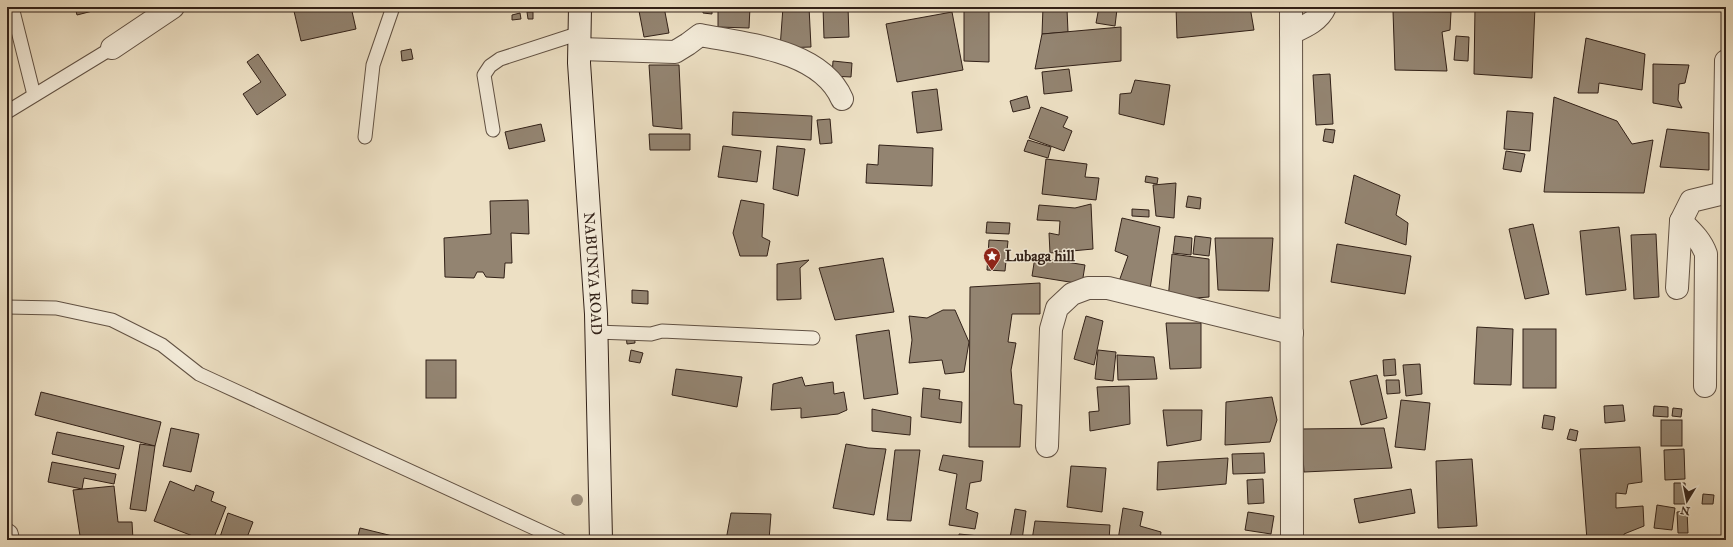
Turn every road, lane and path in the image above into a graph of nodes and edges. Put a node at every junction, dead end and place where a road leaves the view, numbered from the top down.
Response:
1 (12, 7) edge
2 (173, 7) edge
3 (392, 7) edge
4 (580, 7) edge
5 (1291, 7) edge
6 (1325, 7) edge
7 (1291, 33) junction
8 (580, 41) junction
9 (112, 48) joint
10 (1726, 61) edge
11 (34, 96) junction
12 (842, 99) dead end
13 (7, 112) edge
14 (493, 130) dead end
15 (365, 137) dead end
16 (1725, 193) edge
17 (1681, 221) junction
18 (1676, 288) dead end
19 (7, 307) edge
20 (596, 332) junction
21 (1292, 333) junction
22 (813, 338) dead end
23 (1705, 386) dead end
24 (1047, 446) dead end
25 (7, 536) edge
26 (8, 540) edge
27 (560, 540) edge
28 (600, 540) edge
29 (1292, 540) edge

1 - 11 lane
2 - 9 street
3 - 15 lane
4 - 8 street, NABUNYA ROAD
5 - 7 street
6 - 7 street
7 - 21 street
8 - 12 street
8 - 14 lane
8 - 20 street, NABUNYA ROAD
9 - 11 lane
10 - 16 street
11 - 13 lane
16 - 17 street
17 - 18 street
17 - 23 street
19 - 27 lane
20 - 22 lane
20 - 28 street, NABUNYA ROAD
21 - 24 street
21 - 29 street
25 - 26 street

